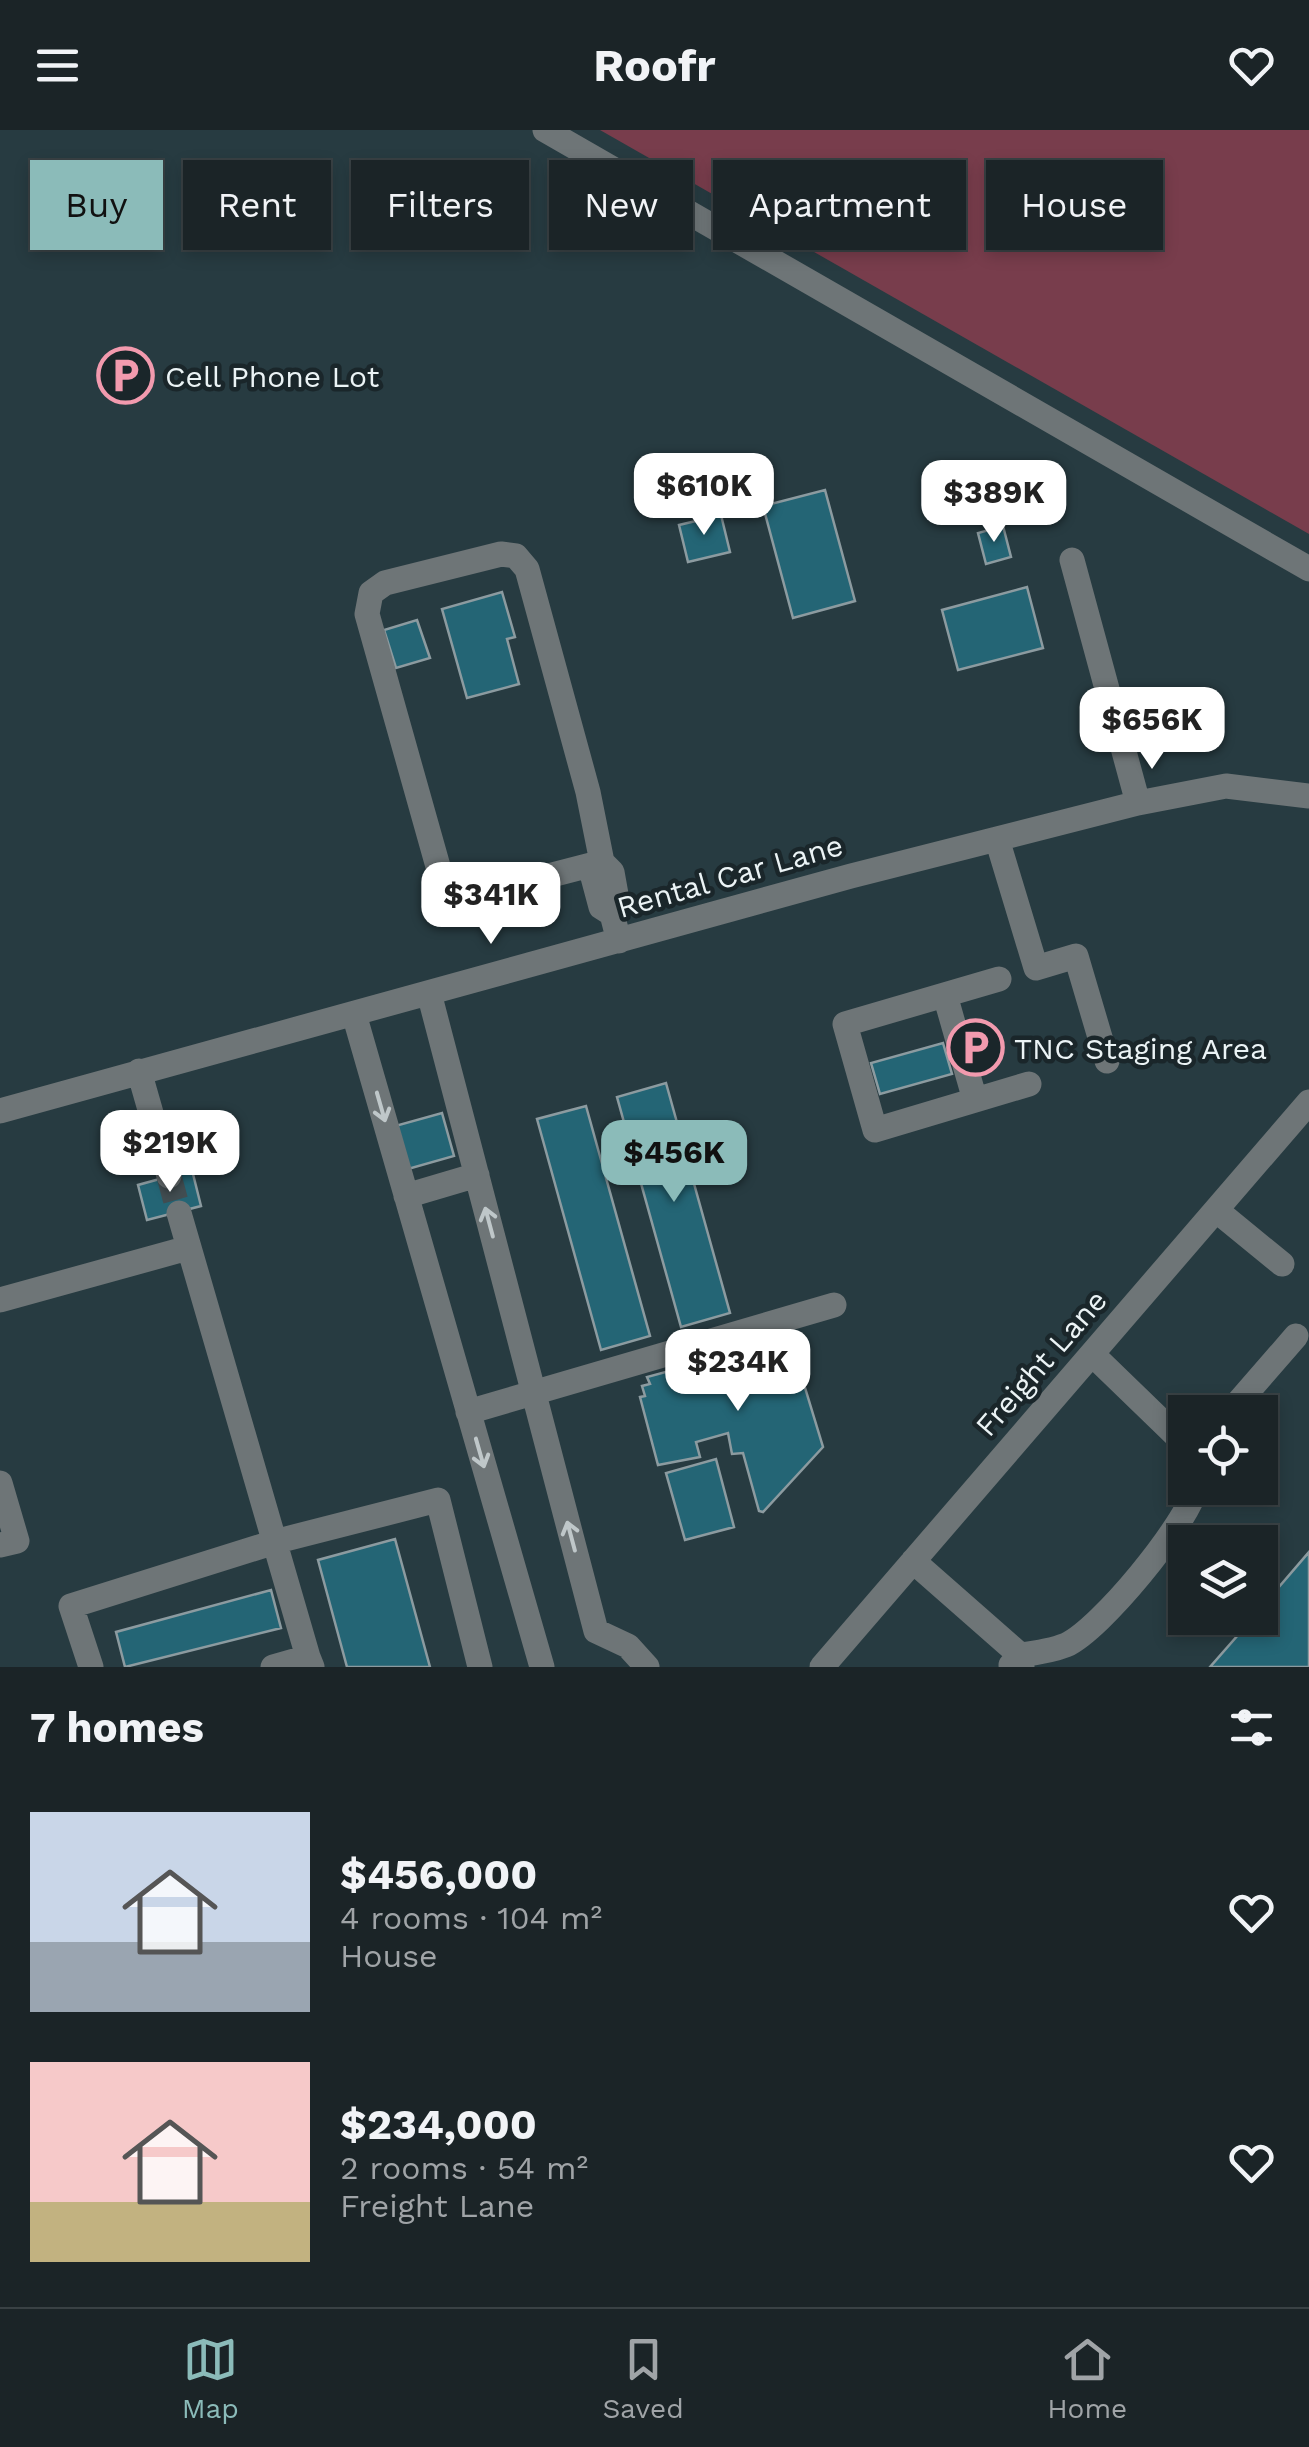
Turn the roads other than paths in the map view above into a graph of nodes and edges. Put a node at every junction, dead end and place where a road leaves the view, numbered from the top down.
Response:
1 (544, 130) edge
2 (1072, 560) dead end
3 (1309, 570) edge
4 (1309, 796) edge
5 (1138, 803) junction
6 (997, 839) junction
7 (602, 862) junction
8 (619, 941) junction
9 (999, 980) dead end
10 (429, 993) junction
11 (945, 995) junction
12 (354, 1014) junction
13 (1107, 1060) dead end
14 (139, 1071) junction
15 (1029, 1084) dead end
16 (975, 1100) junction
17 (1309, 1102) edge
18 (0, 1111) edge
19 (477, 1175) junction
20 (168, 1176) tunnel mouth
21 (406, 1196) junction
22 (1216, 1210) junction
23 (178, 1213) tunnel mouth
24 (188, 1248) junction
25 (1282, 1264) dead end
26 (0, 1300) edge
27 (834, 1305) dead end
28 (1296, 1336) dead end
29 (1092, 1354) junction
30 (534, 1394) junction
31 (1245, 1395) edge
32 (468, 1412) junction
33 (1168, 1428) edge
34 (0, 1483) edge
35 (1192, 1505) edge
36 (278, 1542) junction
37 (0, 1545) edge
38 (914, 1561) junction
39 (310, 1662) edge
40 (1017, 1663) edge
41 (91, 1667) edge
42 (273, 1667) edge
43 (480, 1667) edge
44 (542, 1667) edge
45 (647, 1667) edge
46 (822, 1667) edge

1 - 3 street
2 - 5 street
4 - 5 street, Rental Car Lane
5 - 6 street, Rental Car Lane
6 - 8 street, Rental Car Lane
6 - 13 street
7 - 7 street
7 - 8 street
8 - 10 street, Rental Car Lane
9 - 11 street
10 - 12 street, Rental Car Lane
10 - 19 street
11 - 16 street
11 - 16 street
12 - 14 street, Rental Car Lane
12 -> 21 street
14 - 18 street, Rental Car Lane
14 - 20 street
15 - 16 street
17 - 22 street, Freight Lane
19 - 21 street
30 -> 19 street
21 - 32 street
22 - 25 street
22 - 29 street, Freight Lane
23 - 24 street
24 - 26 street
24 - 36 street
27 - 30 street
28 - 31 street
29 - 33 street
29 - 38 street, Freight Lane
30 - 32 street
45 -> 30 street
32 -> 44 street
34 - 37 street
35 - 40 street
36 - 39 street
36 - 41 street
36 - 43 street
38 - 40 street
38 - 46 street, Freight Lane
39 - 42 street

